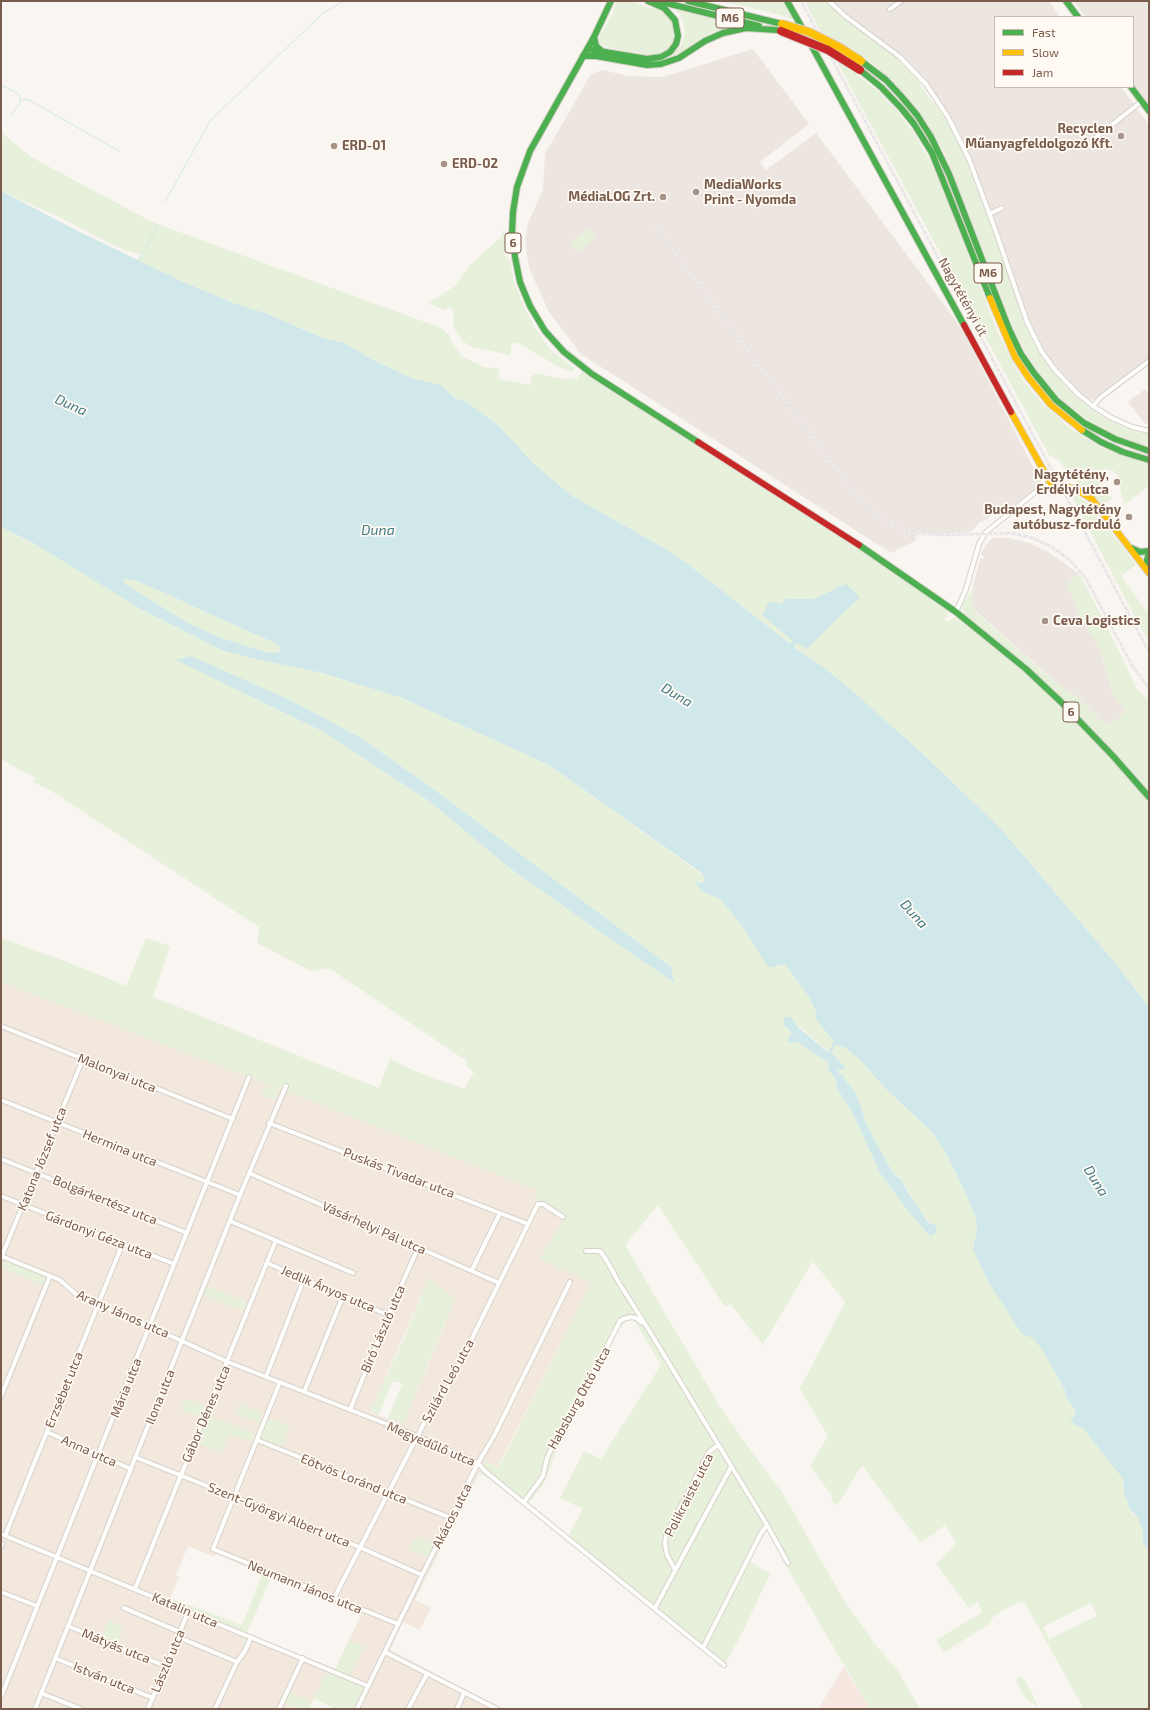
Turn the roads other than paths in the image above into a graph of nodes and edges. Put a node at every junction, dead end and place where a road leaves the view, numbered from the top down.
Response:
1 (612, 1) edge
2 (648, 1) edge
3 (657, 1) edge
4 (688, 1) edge
5 (787, 1) edge
6 (829, 1) edge
7 (901, 1) edge
8 (1066, 1) edge
9 (890, 9) dead end
10 (1077, 16) edge
11 (779, 28) junction
12 (594, 37) junction
13 (585, 52) junction
14 (599, 53) junction
15 (1132, 88) edge
16 (1142, 101) junction
17 (1149, 111) edge
18 (1094, 139) dead end
19 (1002, 208) dead end
20 (989, 214) junction
21 (1149, 361) edge
22 (1093, 406) junction
23 (1149, 431) edge
24 (1149, 451) edge
25 (1149, 460) edge
26 (1051, 484) junction
27 (1130, 547) junction
28 (1149, 553) edge
29 (1139, 560) junction
30 (1149, 572) edge
31 (956, 612) junction
32 (1149, 797) edge
33 (1, 1026) edge
34 (83, 1059) junction
35 (249, 1077) dead end
36 (286, 1086) dead end
37 (1, 1100) edge
38 (233, 1119) junction
39 (57, 1122) junction
40 (269, 1124) junction
41 (1, 1159) edge
42 (36, 1172) junction
43 (249, 1173) junction
44 (207, 1182) junction
45 (240, 1195) junction
46 (1, 1196) edge
47 (23, 1205) junction
48 (500, 1213) junction
49 (563, 1217) dead end
50 (230, 1221) junction
51 (528, 1224) junction
52 (187, 1233) junction
53 (276, 1240) junction
54 (122, 1245) junction
55 (418, 1248) junction
56 (586, 1251) dead end
57 (1, 1257) edge
58 (267, 1263) junction
59 (174, 1264) junction
60 (472, 1270) junction
61 (352, 1273) dead end
62 (50, 1276) junction
63 (304, 1279) junction
64 (570, 1282) dead end
65 (499, 1283) junction
66 (343, 1296) junction
67 (98, 1304) junction
68 (388, 1315) junction
69 (150, 1326) junction
70 (647, 1327) junction
71 (182, 1340) junction
72 (228, 1362) junction
73 (266, 1377) junction
74 (280, 1382) junction
75 (304, 1392) junction
76 (1, 1396) edge
77 (350, 1410) junction
78 (47, 1432) junction
79 (417, 1437) junction
80 (256, 1440) junction
81 (718, 1445) junction
82 (98, 1455) junction
83 (136, 1457) junction
84 (478, 1463) junction
85 (731, 1467) junction
86 (130, 1469) junction
87 (181, 1474) junction
88 (388, 1493) junction
89 (234, 1496) junction
90 (524, 1502) junction
91 (451, 1518) junction
92 (767, 1525) junction
93 (3, 1535) edge
94 (359, 1547) junction
95 (57, 1557) junction
96 (788, 1563) dead end
97 (90, 1570) junction
98 (675, 1570) junction
99 (422, 1575) junction
100 (135, 1589) junction
101 (1, 1592) edge
102 (334, 1598) junction
103 (37, 1606) junction
104 (124, 1608) dead end
105 (655, 1608) junction
106 (188, 1612) junction
107 (398, 1624) junction
108 (68, 1626) junction
109 (180, 1632) junction
110 (178, 1637) junction
111 (251, 1637) junction
112 (703, 1648) junction
113 (385, 1652) junction
114 (55, 1658) junction
115 (303, 1658) junction
116 (237, 1662) junction
117 (724, 1665) dead end
118 (165, 1666) junction
119 (427, 1674) junction
120 (368, 1686) junction
121 (41, 1693) junction
122 (464, 1693) junction
123 (1, 1697) edge
124 (153, 1698) junction
125 (35, 1709) edge
126 (81, 1709) edge
127 (148, 1709) edge
128 (215, 1709) edge
129 (280, 1709) edge
130 (357, 1709) edge
131 (408, 1709) edge
132 (457, 1709) edge
133 (496, 1709) edge

1 - 12 main road, 6
2 - 14 main road
3 - 11 main road, M6
4 - 11 main road, M6
5 - 26 main road, Nagytétényi út
6 - 20 street
7 - 9 street
8 - 10 main road
11 - 14 main road
11 - 24 main road, M6, bridge
11 - 25 main road, M6, bridge
12 - 13 main road, 6
12 - 14 main road
13 - 14 main road
13 - 31 main road, 6
15 - 16 main road
16 - 17 main road
16 - 18 street
19 - 20 street
20 - 22 street
21 - 22 street
22 - 23 street
26 - 27 main road
26 - 31 street
27 - 28 main road
27 - 29 main road
28 - 29 main road
28 - 30 main road
29 - 30 main road
31 - 32 main road, 6
33 - 34 street, Malonyai utca
34 - 38 street, Malonyai utca
34 - 39 street, Katona József utca
35 - 38 street, Mária utca
36 - 40 street, Ilona utca
37 - 39 street, Hermina utca
38 - 44 street, Mária utca
39 - 42 street, Katona József utca
39 - 44 street, Hermina utca
40 - 43 street, Ilona utca
40 - 48 street, Puskás Tivadar utca
41 - 42 street, Bolgárkertész utca
42 - 47 street, Katona József utca
42 - 52 street, Bolgárkertész utca
43 - 45 street, Ilona utca
43 - 55 street, Vásárhelyi Pál utca
44 - 45 street, Hermina utca
44 - 52 street, Mária utca
45 - 50 street, Ilona utca
46 - 47 street, Gárdonyi Géza utca
47 - 54 street, Gárdonyi Géza utca
47 - 57 street, Katona József utca
48 - 51 street, Puskás Tivadar utca
48 - 60 street
49 - 51 street, Szilárd Leó utca
50 - 53 street
50 - 71 street, Ilona utca
51 - 65 street, Szilárd Leó utca
52 - 59 street, Mária utca
53 - 58 street, Gábor Dénes utca
53 - 61 street
54 - 59 street, Gárdonyi Géza utca
54 - 67 street, Erzsébet utca
55 - 60 street, Vásárhelyi Pál utca
55 - 68 street, Bíró László utca
56 - 70 street
57 - 62 street, Arany János utca
58 - 63 street, Jedlik Ányos utca
58 - 72 street, Gábor Dénes utca
59 - 69 street, Mária utca
60 - 65 street, Vásárhelyi Pál utca
62 - 67 street, Arany János utca
62 - 76 street
63 - 66 street, Jedlik Ányos utca
63 - 73 street
64 - 84 street, Akácos utca
65 - 79 street, Szilárd Leó utca
66 - 68 street, Jedlik Ányos utca
66 - 75 street
67 - 69 street, Arany János utca
67 - 78 street, Erzsébet utca
68 - 77 street, Bíró László utca
69 - 71 street, Arany János utca
69 - 82 street, Mária utca
70 - 81 street
70 - 90 street, Habsburg Ottó utca
71 - 72 street, Megyedűlő utca
71 - 83 street, Ilona utca
72 - 73 street, Megyedűlő utca
72 - 87 street, Gábor Dénes utca
73 - 74 street, Megyedűlő utca
74 - 75 street, Megyedűlő utca
74 - 80 street
75 - 77 street, Megyedűlő utca
77 - 79 street, Megyedűlő utca
78 - 82 street, Anna utca
78 - 93 street, Erzsébet utca
79 - 84 street, Megyedűlő utca
79 - 88 street, Szilárd Leó utca
80 - 88 street, Eötvös Loránd utca
80 - 89 street
81 - 85 street
81 - 98 street, Polikraiste utca
82 - 86 street, Anna utca
82 - 95 street, Mária utca
83 - 86 street, Ilona utca
83 - 87 street, Szent-Györgyi Albert utca
84 - 90 street, Megyedűlő utca
84 - 91 street, Akácos utca
85 - 92 street
85 - 98 street
86 - 97 street, Ilona utca
87 - 89 street, Szent-Györgyi Albert utca
87 - 100 street, Gábor Dénes utca
88 - 91 street, Eötvös Loránd utca
88 - 94 street, Szilárd Leó utca
89 - 94 street, Szent-Györgyi Albert utca
89 - 102 street, Neumann János utca
90 - 105 street, Megyedűlő utca
91 - 99 street, Akácos utca
92 - 96 street
92 - 112 street
93 - 95 street, Katalin utca
94 - 99 street, Szent-Györgyi Albert utca
94 - 102 street, Szilárd Leó utca
95 - 97 street, Katalin utca
95 - 103 street, Mária utca
97 - 100 street, Katalin utca
97 - 108 street, Ilona utca
98 - 105 street
99 - 107 street, Akácos utca
100 - 106 street, Katalin utca
101 - 103 street
102 - 107 street, Neumann János utca
103 - 123 street, Mária utca
104 - 109 street
105 - 112 street, Megyedűlő utca
106 - 109 street, László utca
106 - 111 street, Katalin utca
107 - 113 street, Akácos utca
108 - 114 street, Ilona utca
108 - 118 street, Mátyás utca
109 - 110 street, László utca
110 - 116 street
110 - 118 street, László utca
111 - 115 street, Katalin utca
111 - 116 street
112 - 117 street, Megyedűlő utca
113 - 119 street
113 - 120 street, Akácos utca
114 - 121 street, Ilona utca
114 - 124 street, István utca
115 - 120 street, Katalin utca
115 - 129 street
116 - 128 street
118 - 124 street, László utca
119 - 122 street
119 - 131 street
120 - 130 street, Akácos utca
121 - 125 street, Ilona utca
121 - 126 street
122 - 132 street
122 - 133 street
124 - 127 street, László utca

